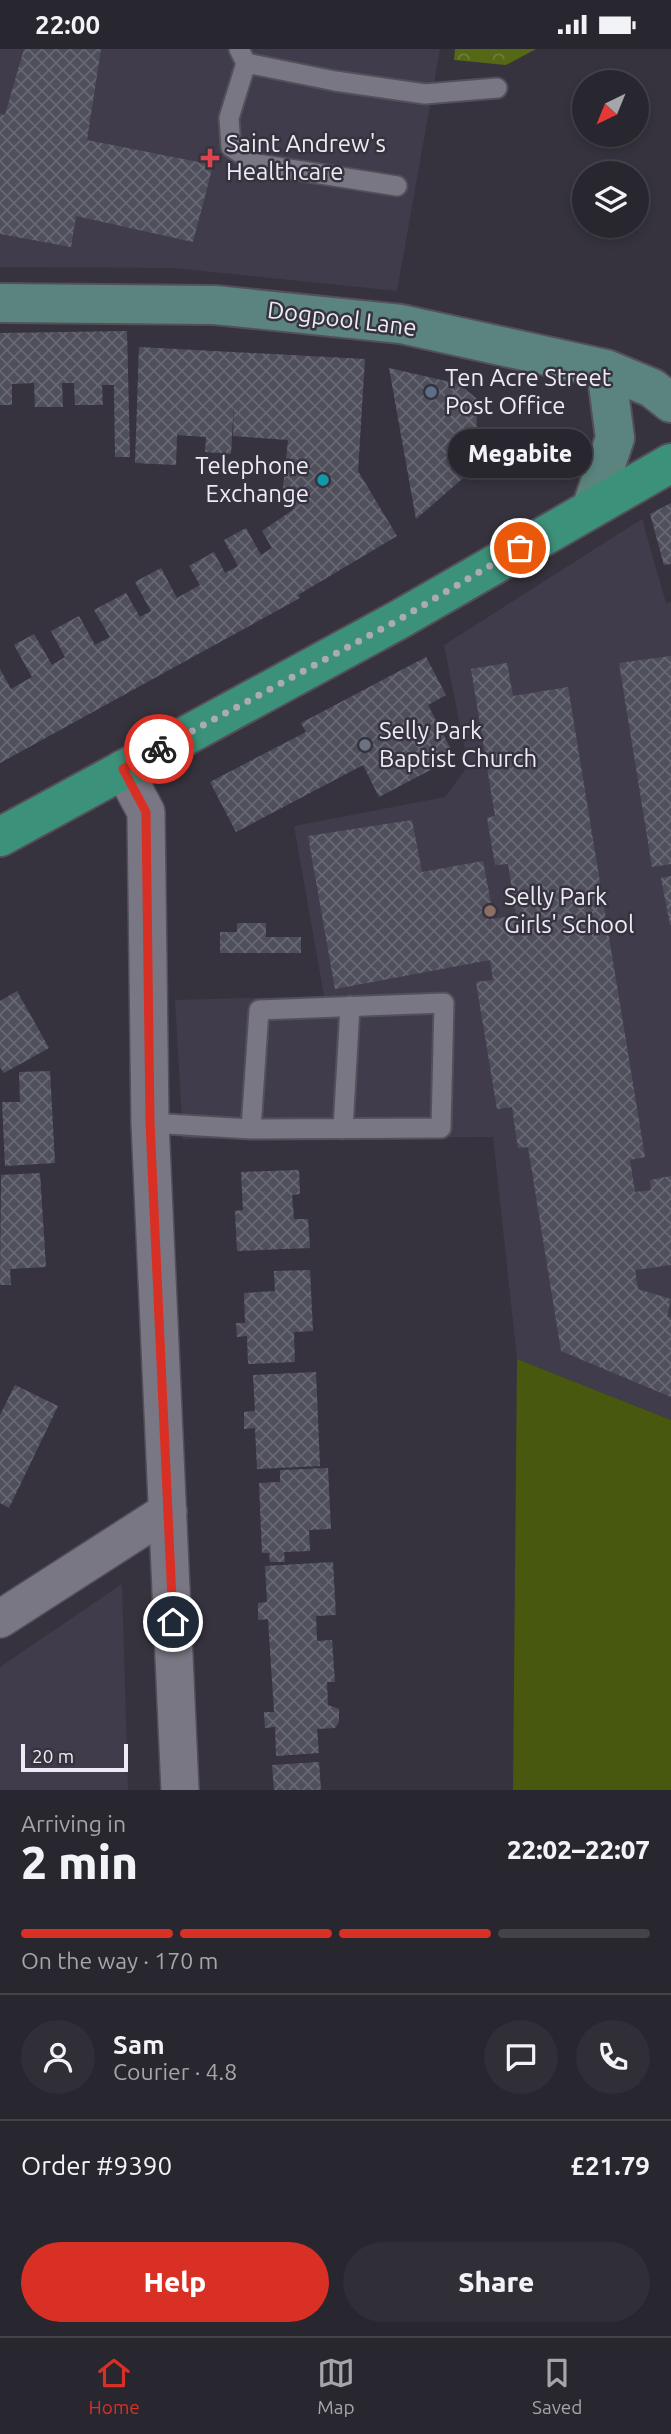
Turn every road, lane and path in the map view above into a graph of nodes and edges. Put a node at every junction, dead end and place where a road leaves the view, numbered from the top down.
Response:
1 (243, 56) edge
2 (497, 88) dead end
3 (397, 187) dead end
4 (0, 303) edge
5 (606, 369) junction
6 (671, 403) edge
7 (671, 463) edge
8 (592, 506) junction
9 (123, 769) junction
10 (0, 837) edge
11 (350, 1006) junction
12 (150, 1123) junction
13 (251, 1129) junction
14 (342, 1129) junction
15 (168, 1511) junction
16 (0, 1619) edge
17 (180, 1790) edge

1 - 2 lane
1 - 3 lane
4 - 5 street, Dogpool Lane
5 - 6 street, Dogpool Lane
5 - 8 street
7 - 8 main road
8 - 9 main road
9 - 10 main road
9 - 12 street
11 - 13 lane
11 - 14 lane
11 - 14 lane
12 - 13 lane
12 - 15 street
13 - 14 lane
15 - 16 street
15 - 17 street

